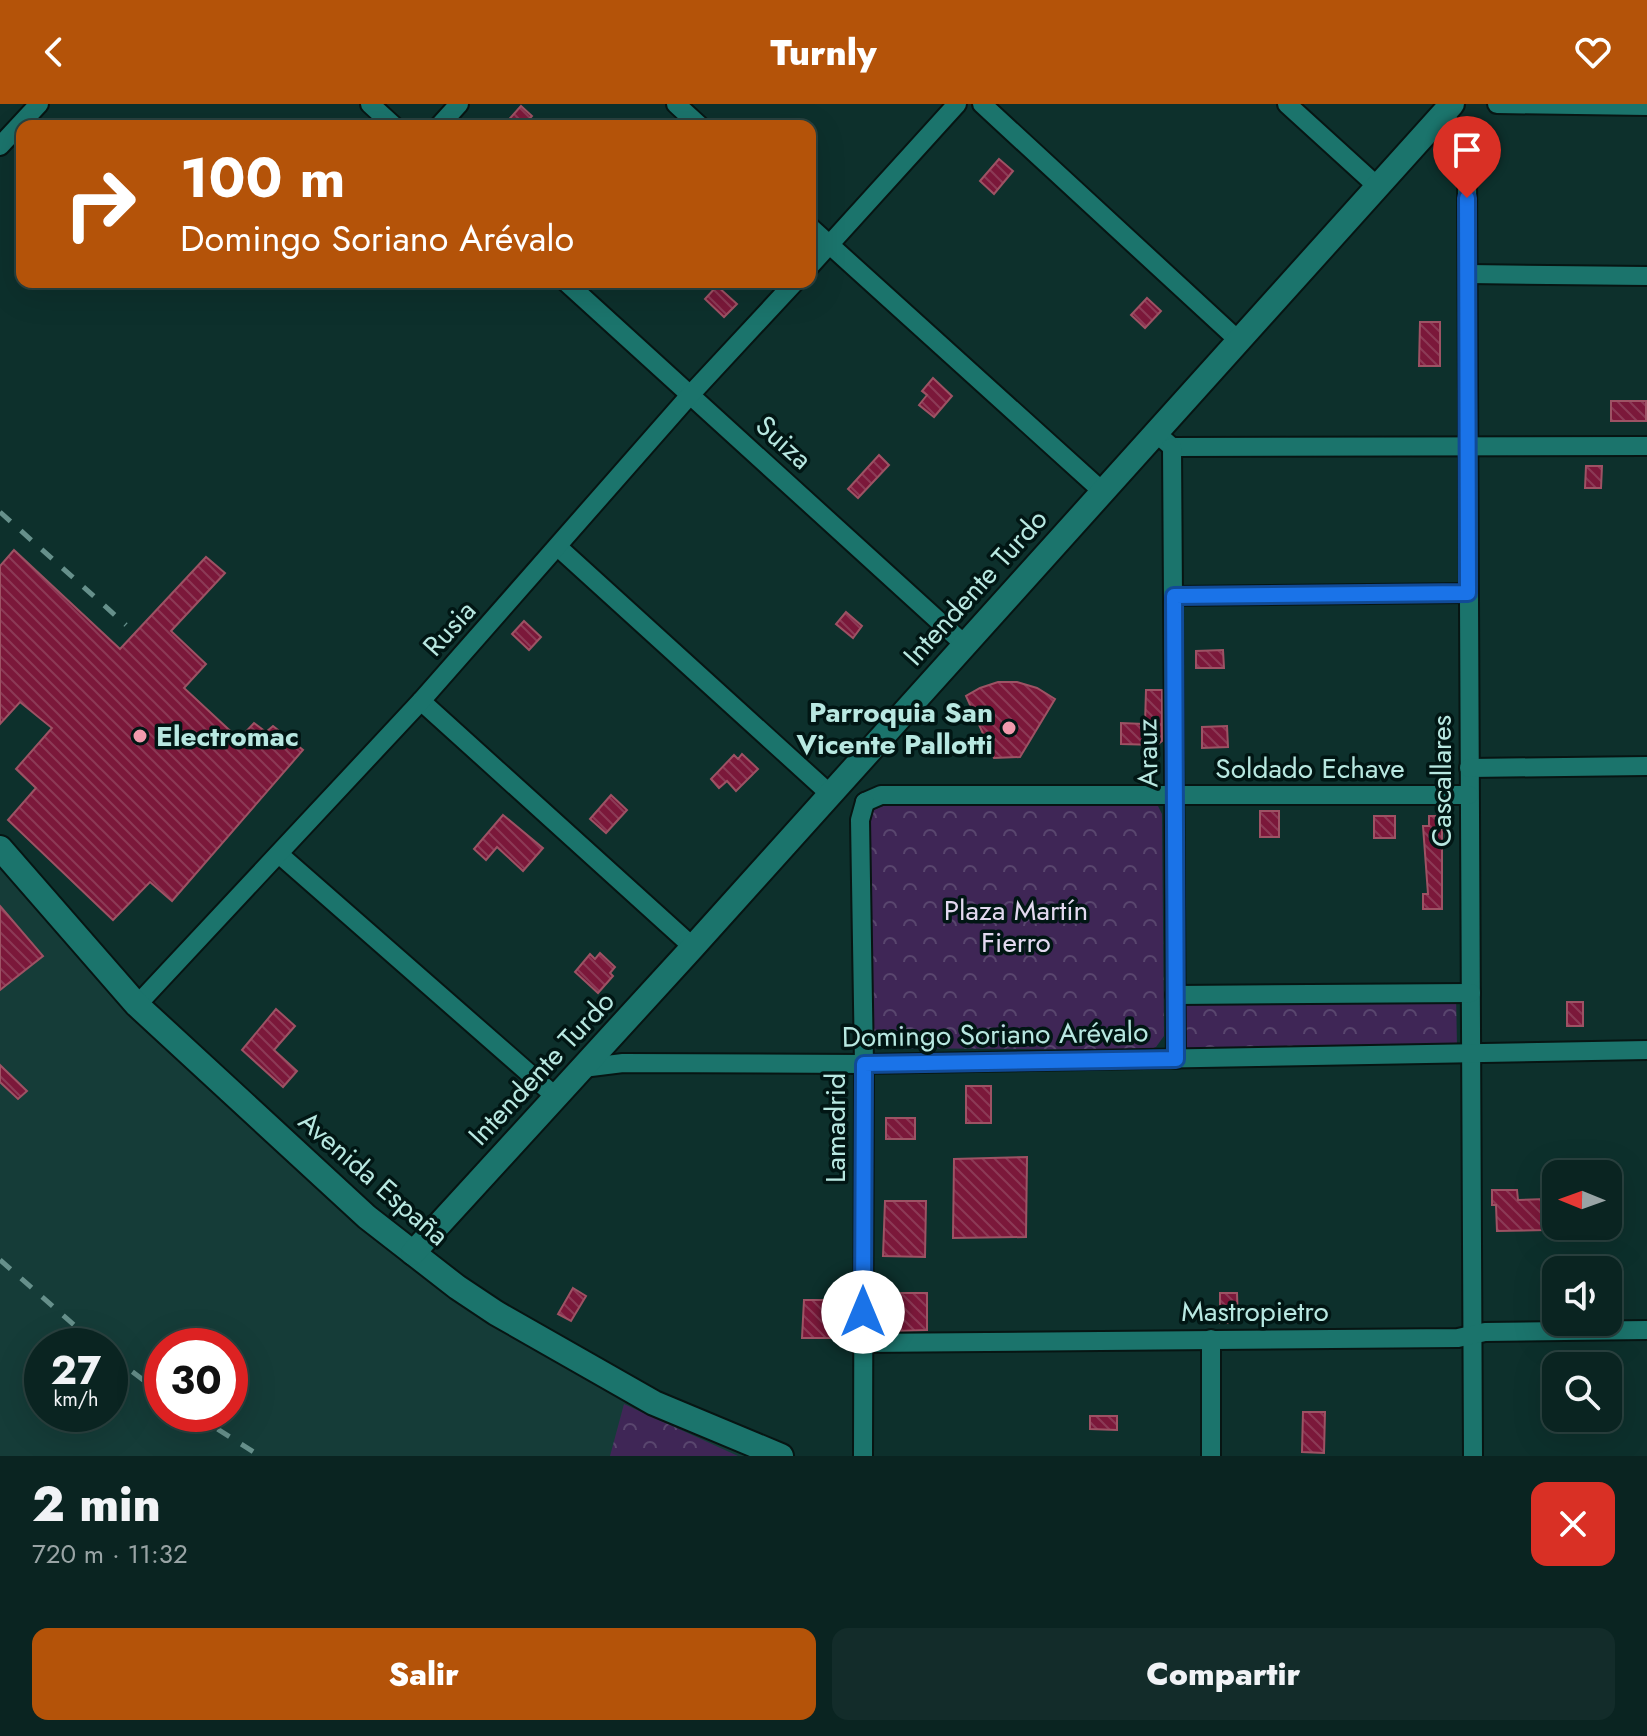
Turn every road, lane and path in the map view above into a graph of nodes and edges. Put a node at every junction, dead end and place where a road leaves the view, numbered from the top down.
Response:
1 (39, 104) edge
2 (370, 104) edge
3 (459, 104) edge
4 (676, 104) edge
5 (957, 104) edge
6 (982, 104) edge
7 (1287, 104) edge
8 (1497, 104) edge
9 (1647, 106) edge
10 (1447, 110) edge
11 (24, 120) edge
12 (387, 120) edge
13 (444, 120) edge
14 (693, 120) edge
15 (16, 129) edge
16 (0, 146) edge
17 (1377, 186) junction
18 (816, 233) edge
19 (829, 245) junction
20 (816, 259) edge
21 (1468, 274) junction
22 (1647, 276) edge
23 (573, 288) edge
24 (789, 288) edge
25 (1238, 340) junction
26 (690, 395) junction
27 (1164, 440) junction
28 (1647, 446) edge
29 (1468, 447) junction
30 (1102, 491) junction
31 (558, 547) junction
32 (1468, 593) junction
33 (1174, 596) junction
34 (964, 644) junction
35 (421, 701) junction
36 (1647, 766) edge
37 (1469, 768) junction
38 (836, 788) junction
39 (1469, 795) junction
40 (1176, 796) junction
41 (865, 802) junction
42 (0, 848) edge
43 (280, 855) junction
44 (693, 947) junction
45 (1471, 993) junction
46 (1175, 995) junction
47 (137, 1005) junction
48 (1647, 1050) edge
49 (1472, 1055) junction
50 (1176, 1059) junction
51 (864, 1064) junction
52 (583, 1068) junction
53 (555, 1096) junction
54 (413, 1253) junction
55 (1647, 1330) edge
56 (1472, 1334) junction
57 (1211, 1339) junction
58 (862, 1343) junction
59 (781, 1456) edge
60 (863, 1456) edge
61 (1211, 1456) edge
62 (1473, 1456) edge

1 - 11 street
2 - 12 street
3 - 13 street
4 - 14 street
5 - 19 street
6 - 25 street
7 - 17 street
8 - 9 street
10 - 17 street, Intendente Turdo
10 - 21 street, Cascallares
15 - 16 street
17 - 25 street, Intendente Turdo
18 - 19 street
19 - 20 street
19 - 30 street
21 - 22 street
21 - 29 street, Cascallares
23 - 26 street, Suiza
24 - 26 street, Rusia
25 - 27 street, Intendente Turdo
26 - 31 street, Rusia
26 - 34 street, Suiza
27 - 29 street
27 - 30 street, Intendente Turdo
27 - 33 street, Arauz
28 - 29 street
29 - 32 street, Cascallares
30 - 34 street, Intendente Turdo
31 - 35 street, Rusia
31 - 38 street
32 - 33 street
32 - 37 street, Cascallares
33 - 40 street, Arauz
34 - 38 street, Intendente Turdo
35 - 43 street, Rusia
35 - 44 street
36 - 37 street
37 - 39 street, Cascallares
38 - 41 street
38 - 44 street, Intendente Turdo
39 - 40 street, Soldado Echave
39 - 45 street, Cascallares
40 - 41 street, Soldado Echave
40 - 46 street, Arauz
41 - 51 street, Lamadrid
42 - 47 street, Avenida España
43 - 47 street, Rusia
43 - 53 street
44 - 52 street, Intendente Turdo
45 - 46 street
45 - 49 street, Cascallares
46 - 50 street, Arauz
47 - 54 street, Avenida España
48 - 49 street, Domingo Soriano Arévalo
49 - 50 street, Domingo Soriano Arévalo
49 - 56 street, Cascallares
50 - 51 street, Domingo Soriano Arévalo
51 - 52 street, Domingo Soriano Arévalo
51 - 58 street, Lamadrid
52 - 53 street, Intendente Turdo
53 - 54 street, Intendente Turdo
54 - 59 street, Avenida España
55 - 56 street, Mastropietro
56 - 57 street, Mastropietro
56 - 62 street, Cascallares
57 - 58 street, Mastropietro
57 - 61 street
58 - 60 street, Lamadrid

